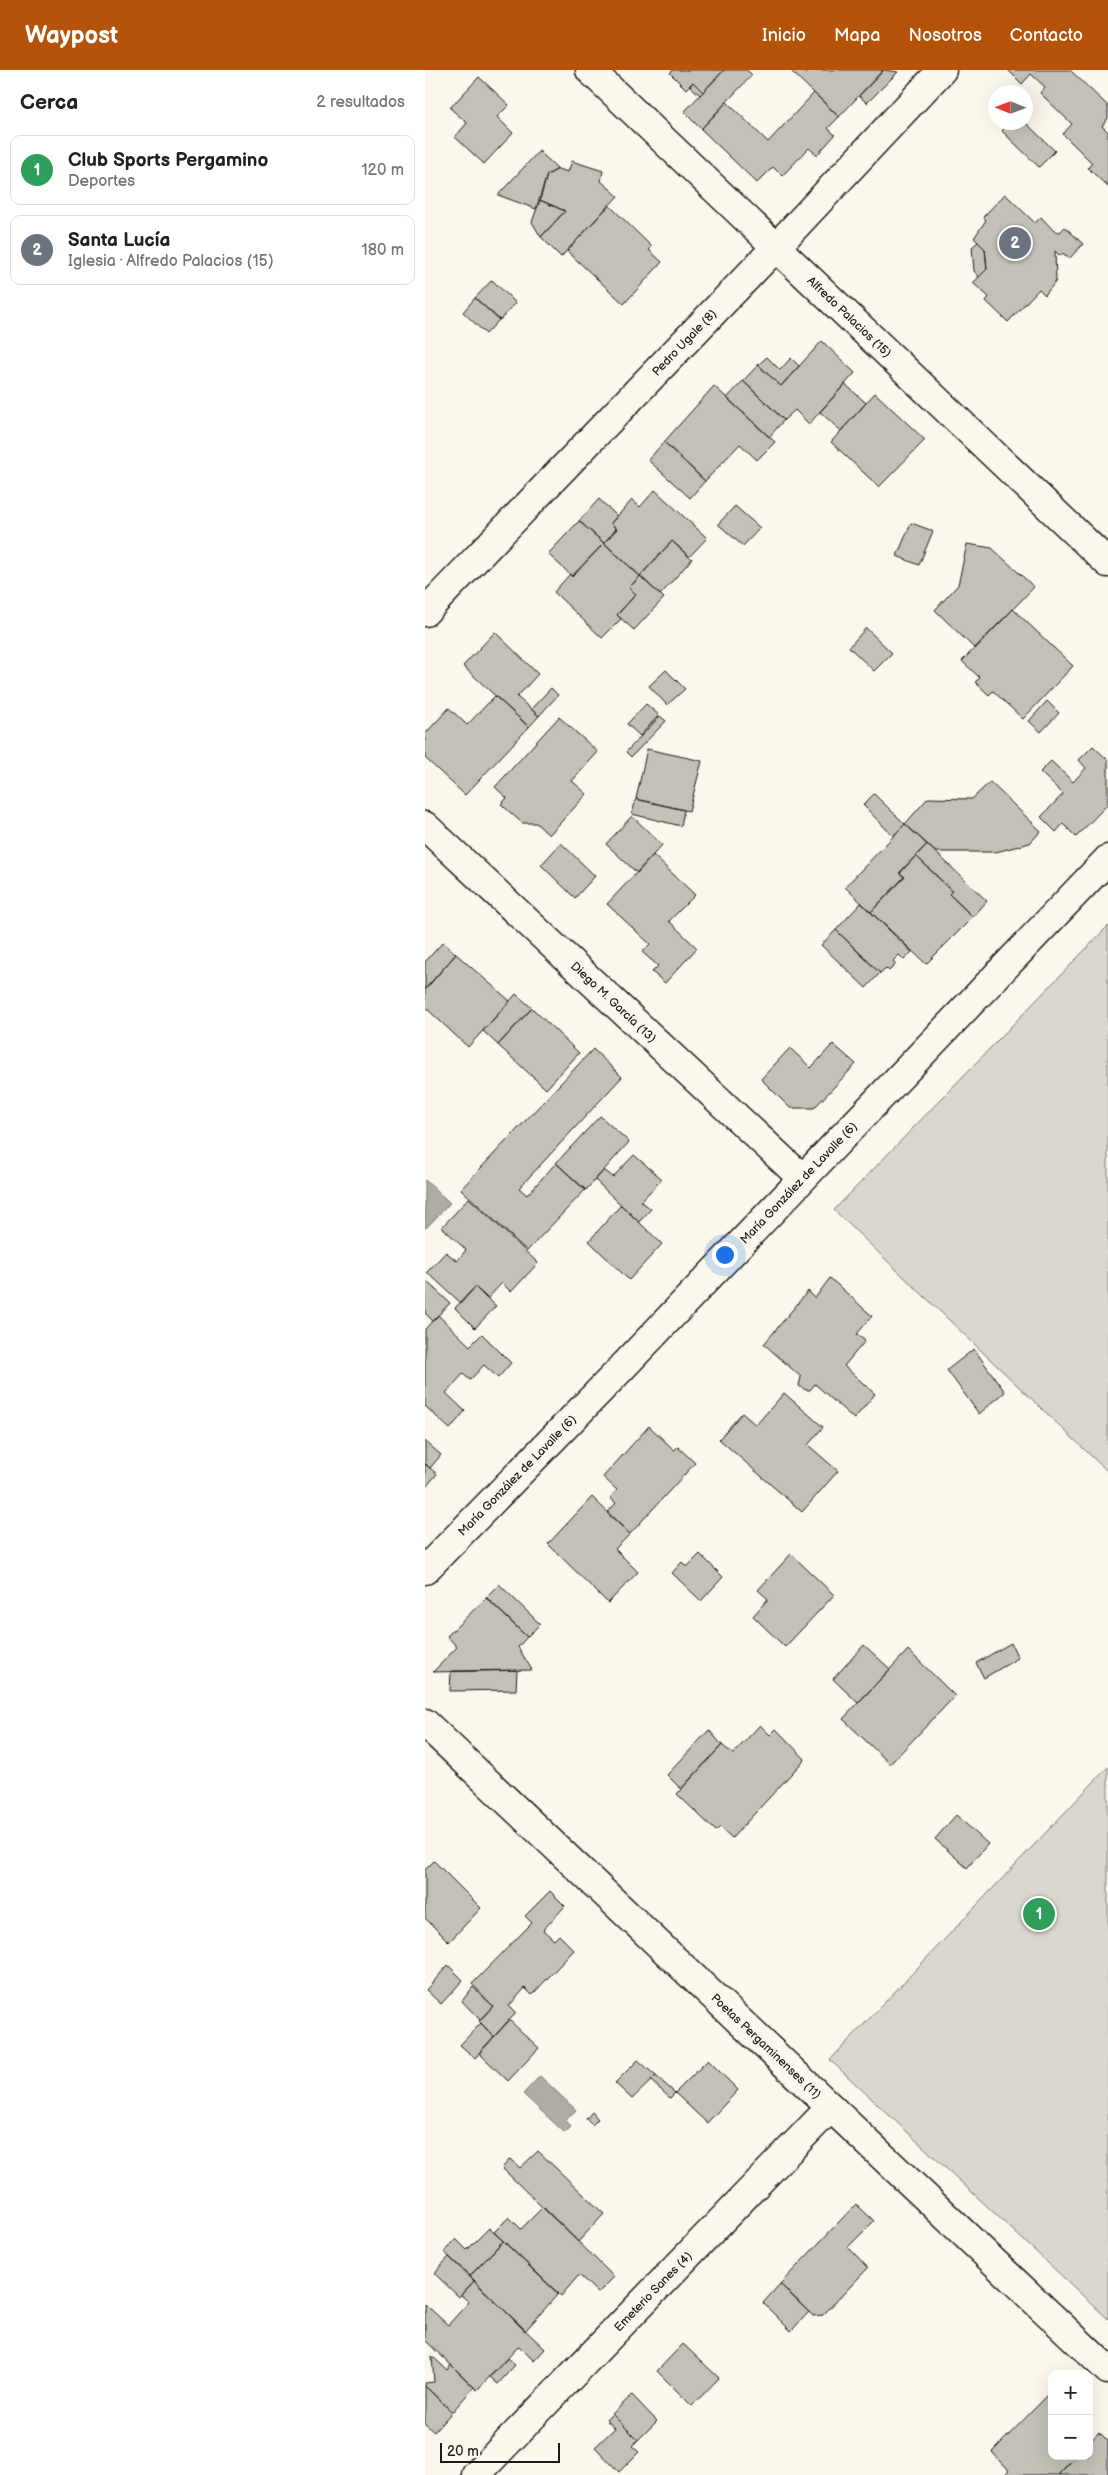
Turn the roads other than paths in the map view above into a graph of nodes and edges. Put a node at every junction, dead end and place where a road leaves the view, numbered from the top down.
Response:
1 (590, 70) edge
2 (942, 70) edge
3 (777, 246) junction
4 (1108, 563) edge
5 (425, 612) edge
6 (425, 826) edge
7 (1108, 859) edge
8 (802, 1178) junction
9 (425, 1570) edge
10 (425, 1723) edge
11 (830, 2108) junction
12 (1108, 2370) edge
13 (476, 2475) edge

1 - 3 street, Alfredo Palacios (15)
2 - 3 street, Pedro Ugale (8)
3 - 4 street, Alfredo Palacios (15)
3 - 5 street, Pedro Ugale (8)
6 - 8 street, Diego M. García (13)
7 - 8 street, María González de Lavalle (6)
8 - 9 street, María González de Lavalle (6)
10 - 11 street, Poetas Pergaminenses (11)
11 - 12 street, Poetas Pergaminenses (11)
11 - 13 street, Emeterio Sanes (4)

